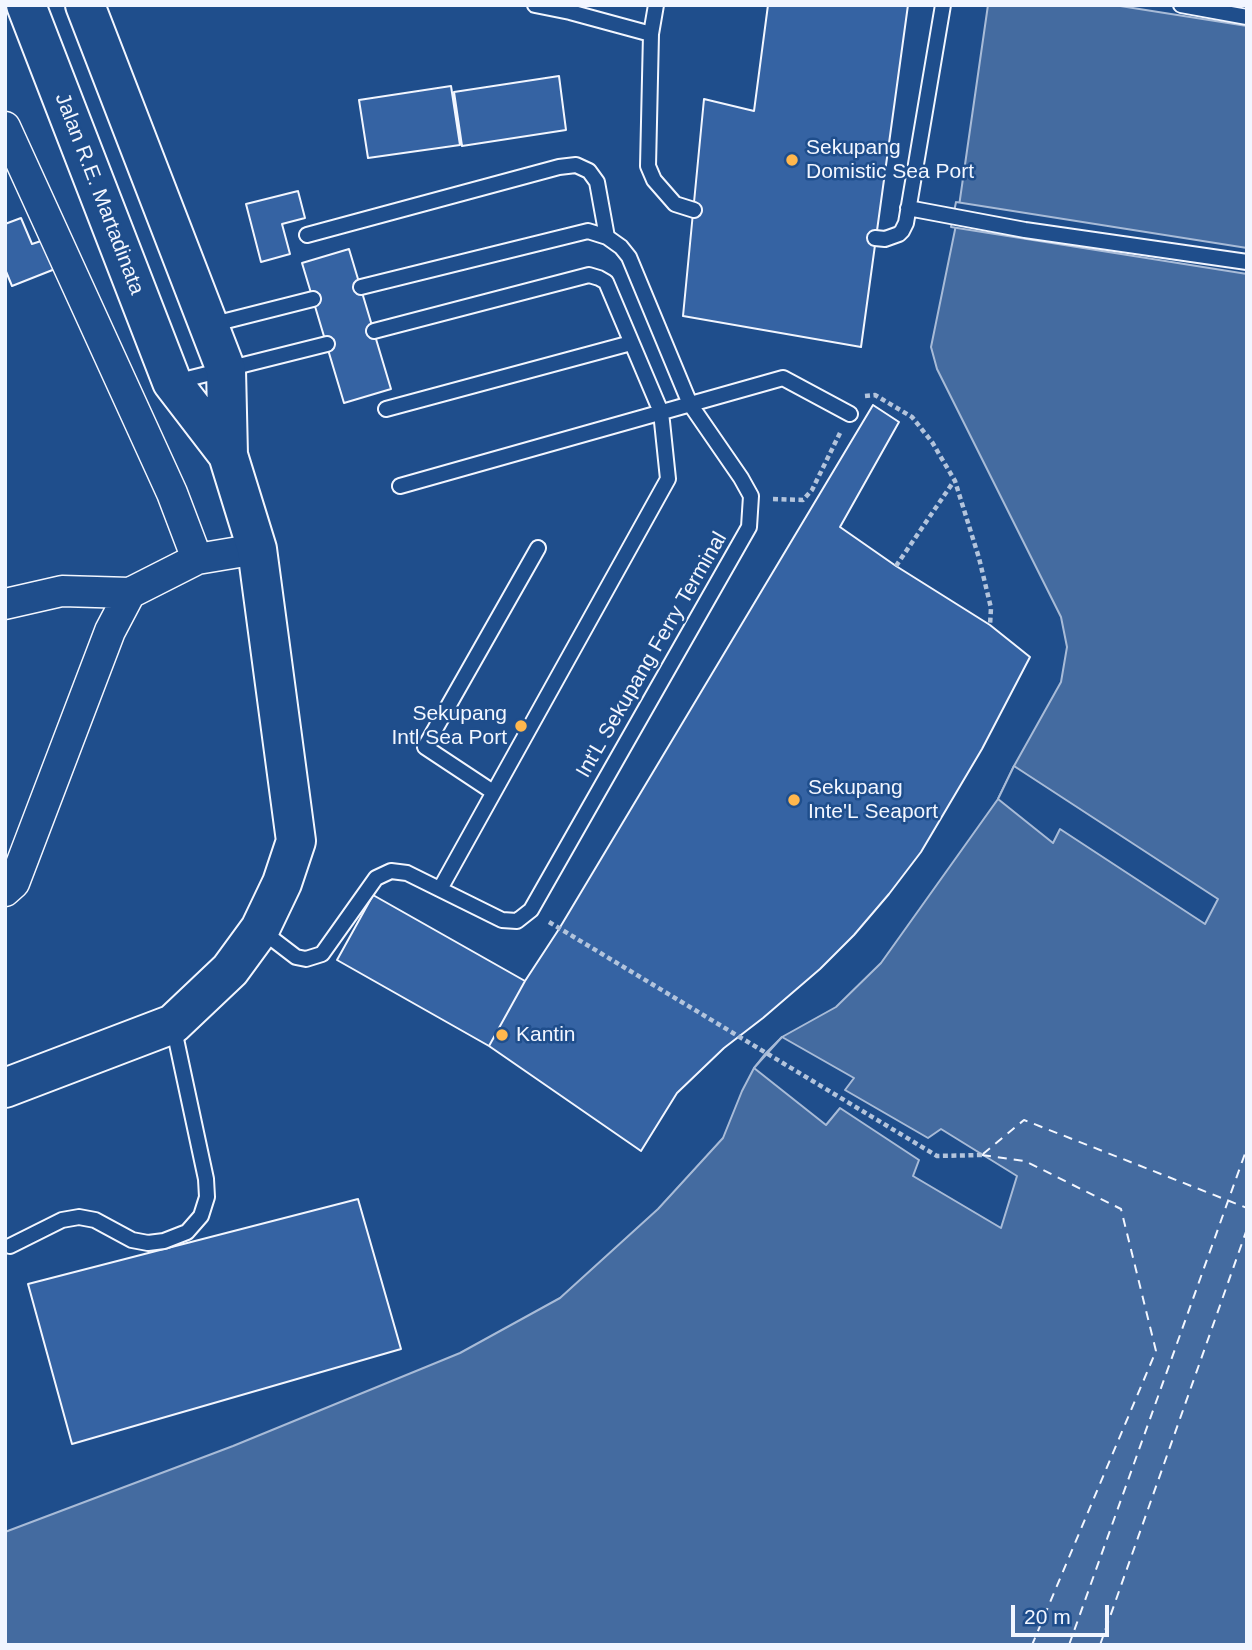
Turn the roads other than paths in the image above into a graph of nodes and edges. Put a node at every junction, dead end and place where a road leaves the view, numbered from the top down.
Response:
1 (26, 5) edge
2 (85, 5) edge
3 (536, 5) edge
4 (656, 5) edge
5 (943, 5) edge
6 (1181, 5) edge
7 (1247, 17) edge
8 (651, 34) junction
9 (5, 127) edge
10 (908, 208) junction
11 (694, 210) dead end
12 (307, 235) dead end
13 (607, 237) junction
14 (875, 238) dead end
15 (1247, 262) edge
16 (360, 287) dead end
17 (313, 299) dead end
18 (209, 325) junction
19 (374, 331) dead end
20 (631, 343) junction
21 (327, 344) dead end
22 (226, 370) junction
23 (172, 383) junction
24 (690, 404) junction
25 (386, 409) dead end
26 (661, 412) junction
27 (850, 414) road end
28 (228, 455) junction
29 (400, 486) dead end
30 (538, 548) dead end
31 (257, 549) junction
32 (197, 559) junction
33 (130, 593) junction
34 (5, 604) edge
35 (494, 793) junction
36 (440, 889) junction
37 (5, 891) edge
38 (260, 929) junction
39 (173, 1024) junction
40 (5, 1088) edge
41 (10, 1246) dead end

1 - 23 street, Jalan R.E. Martadinata
2 - 18 street
3 - 8 lane
4 - 8 lane
5 - 10 lane
6 - 7 lane
8 - 11 lane
9 - 32 street
10 - 14 lane
10 - 15 lane
12 - 13 lane
13 - 16 lane
13 - 24 lane
17 - 18 lane
18 - 22 street
19 - 20 lane
20 - 25 lane
20 - 26 lane
21 - 22 lane
22 - 23 lane
22 - 28 street
23 - 28 street, Jalan R.E. Martadinata
24 - 26 lane
24 - 27 lane
24 - 36 lane, Int'L Sekupang Ferry Terminal
26 - 29 lane
26 - 35 lane
28 - 31 street
30 - 35 lane
31 - 32 street
31 - 38 street
32 - 33 street
33 - 34 street
33 - 37 street
35 - 36 lane
36 - 38 lane
38 - 39 street
39 - 40 street
39 - 41 lane

